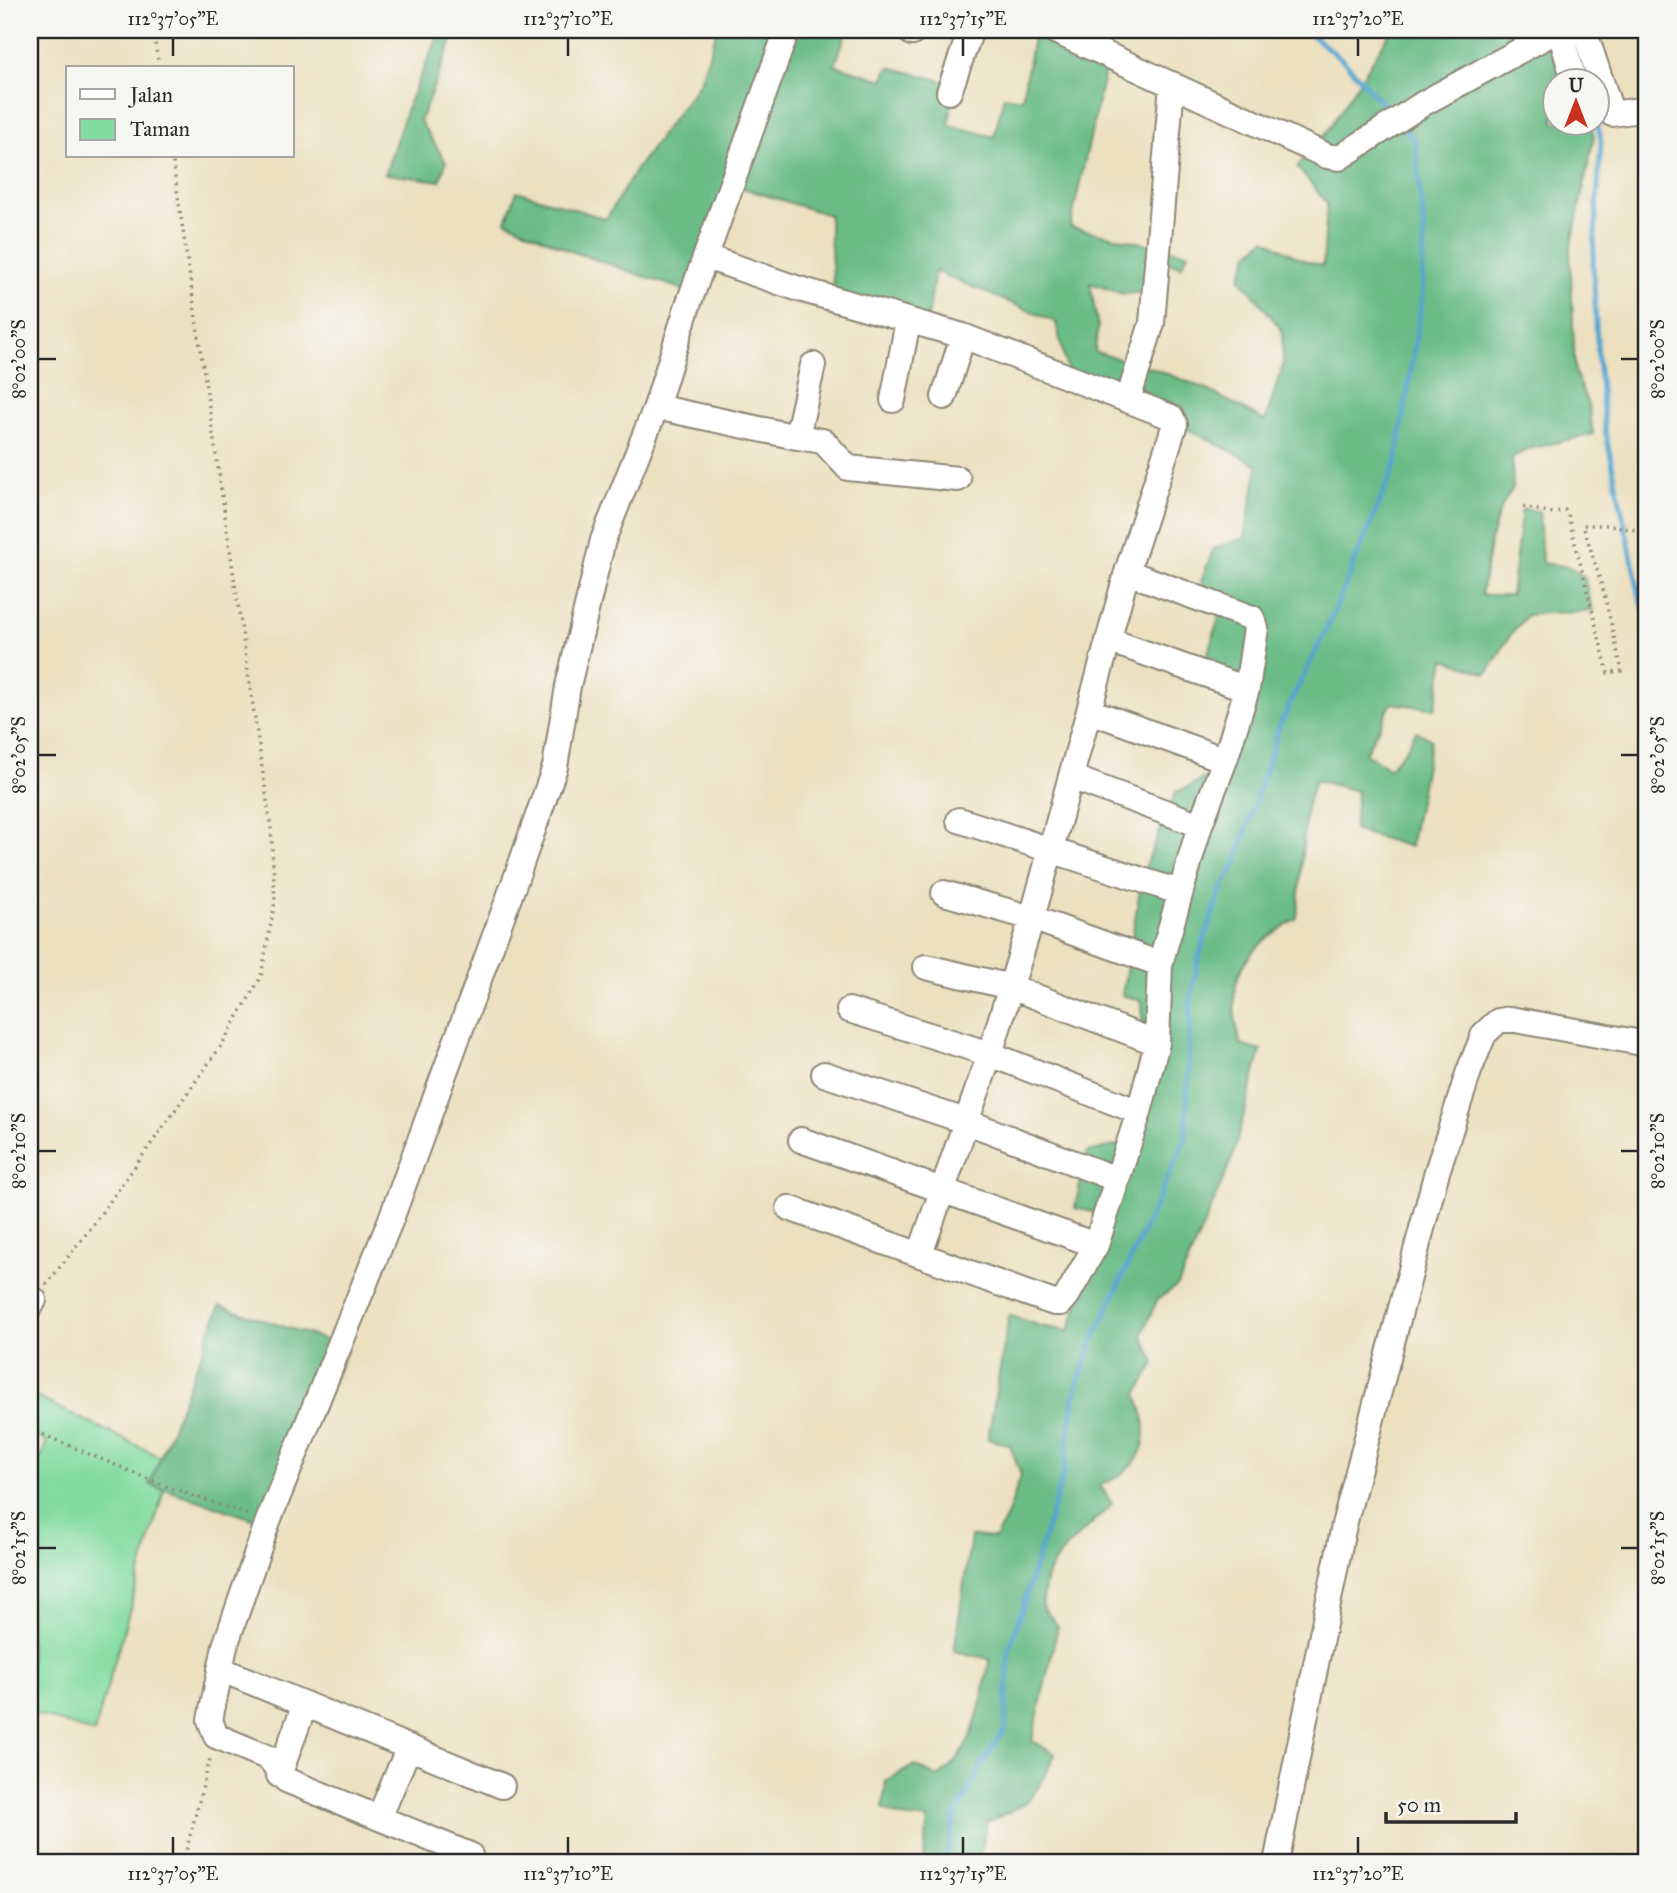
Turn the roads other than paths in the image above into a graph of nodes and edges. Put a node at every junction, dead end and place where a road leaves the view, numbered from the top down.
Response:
1 (787, 30) edge
2 (971, 30) edge
3 (1053, 30) edge
4 (1584, 30) edge
5 (1570, 66) edge
6 (1592, 66) edge
7 (1171, 84) junction
8 (949, 92) dead end
9 (1647, 109) edge
10 (1610, 116) edge
11 (706, 257) junction
12 (908, 321) junction
13 (963, 336) junction
14 (813, 365) dead end
15 (944, 397) dead end
16 (893, 400) dead end
17 (1128, 400) junction
18 (656, 407) junction
19 (797, 438) junction
20 (958, 479) dead end
21 (1128, 572) junction
22 (1108, 640) junction
23 (1247, 689) junction
24 (1090, 711) junction
25 (1225, 760) junction
26 (1071, 777) junction
27 (959, 820) dead end
28 (1200, 825) junction
29 (1051, 848) junction
30 (1180, 892) junction
31 (944, 893) dead end
32 (1032, 918) junction
33 (1160, 964) junction
34 (926, 967) dead end
35 (1010, 987) junction
36 (849, 1010) dead end
37 (1157, 1043) junction
38 (1647, 1044) edge
39 (990, 1054) junction
40 (824, 1074) dead end
41 (1139, 1112) junction
42 (965, 1121) junction
43 (802, 1140) dead end
44 (1116, 1179) junction
45 (942, 1188) junction
46 (789, 1208) dead end
47 (1096, 1245) junction
48 (920, 1254) junction
49 (220, 1669) junction
50 (305, 1704) junction
51 (409, 1747) junction
52 (279, 1775) junction
53 (502, 1786) dead end
54 (379, 1818) junction
55 (470, 1855) dead end
56 (1276, 1863) edge

1 - 11 street
2 - 8 street
3 - 7 street
4 - 6 street
5 - 7 street
7 - 17 street
9 - 10 street
11 - 12 street
11 - 18 street
12 - 13 street
12 - 16 street
13 - 15 street
13 - 17 street
14 - 19 street
17 - 21 street
18 - 19 street
18 - 49 street
19 - 20 street
21 - 22 street
21 - 23 street
22 - 23 street
22 - 24 street
23 - 25 street
24 - 25 street
24 - 26 street
25 - 28 street
26 - 28 street
26 - 29 street
27 - 29 street
28 - 30 street
29 - 30 street
29 - 32 street
30 - 33 street
31 - 32 street
32 - 33 street
32 - 35 street
33 - 37 street
34 - 35 street
35 - 37 street
35 - 39 street
36 - 39 street
37 - 41 street
38 - 56 street
39 - 41 street
39 - 42 street
40 - 42 street
41 - 44 street
42 - 44 street
42 - 45 street
43 - 45 street
44 - 47 street
45 - 47 street
45 - 48 street
46 - 48 street
47 - 48 street
49 - 50 street
49 - 52 street
50 - 51 street
50 - 52 street
51 - 53 street
51 - 54 street
52 - 54 street
54 - 55 street

